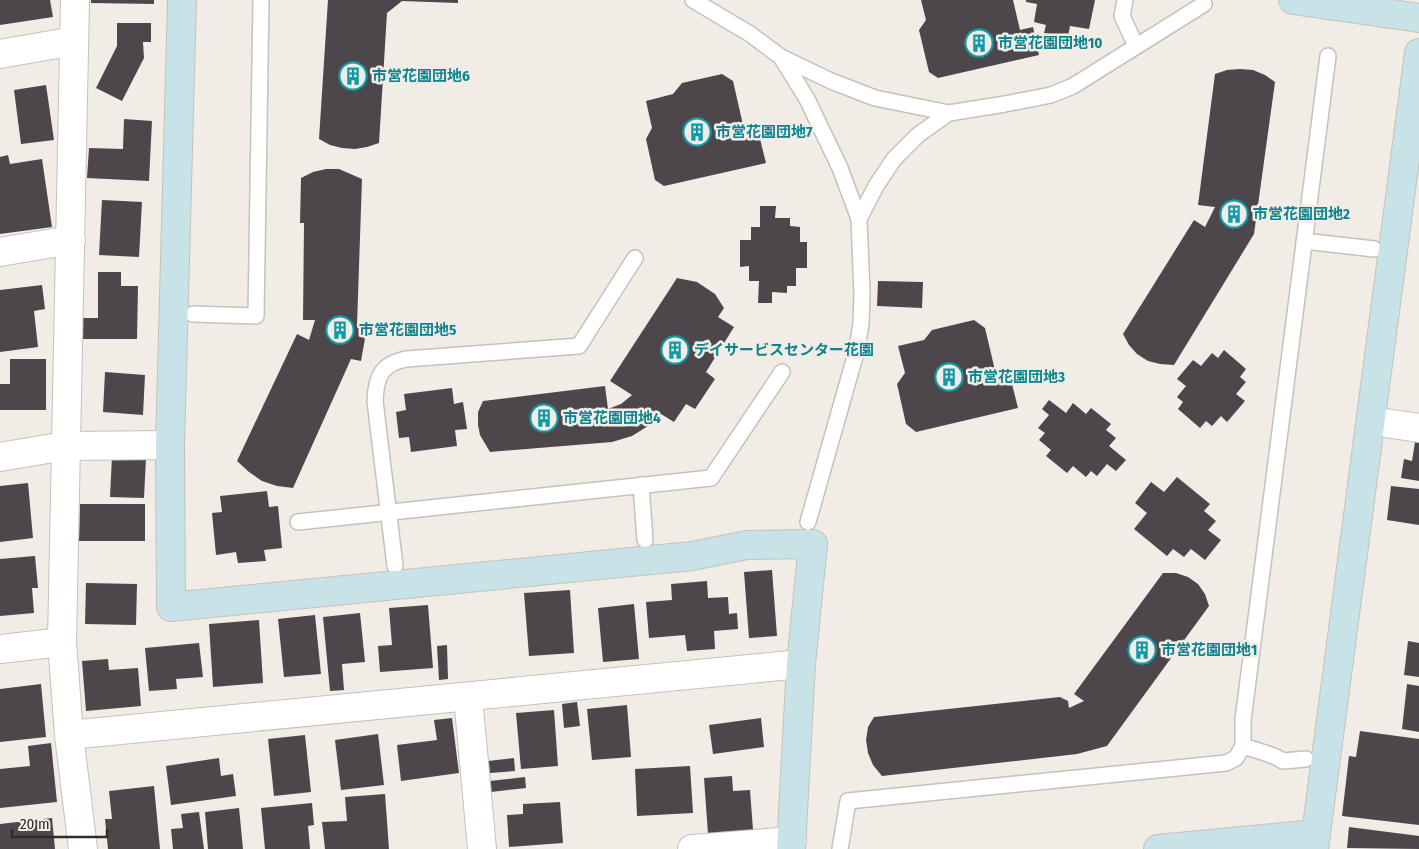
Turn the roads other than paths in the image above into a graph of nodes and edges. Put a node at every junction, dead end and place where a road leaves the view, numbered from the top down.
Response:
1 (75, 0) edge
2 (182, 0) edge
3 (261, 0) edge
4 (693, 0) edge
5 (1125, 0) edge
6 (1293, 0) edge
7 (1204, 4) dead end
8 (1419, 18) edge
9 (74, 41) junction
10 (1136, 46) junction
11 (1419, 53) edge
12 (0, 54) edge
13 (1328, 56) dead end
14 (781, 58) junction
15 (949, 113) junction
16 (859, 219) junction
17 (71, 240) junction
18 (1304, 241) junction
19 (1374, 250) dead end
20 (0, 252) edge
21 (635, 258) dead end
22 (193, 314) dead end
23 (782, 372) dead end
24 (1371, 421) junction
25 (1419, 428) edge
26 (170, 445) junction
27 (64, 446) junction
28 (0, 457) edge
29 (641, 485) junction
30 (388, 511) junction
31 (298, 522) dead end
32 (808, 522) dead end
33 (646, 540) dead end
34 (396, 566) dead end
35 (62, 642) junction
36 (0, 649) edge
37 (801, 664) junction
38 (468, 697) junction
39 (69, 735) junction
40 (1243, 746) junction
41 (1306, 759) dead end
42 (1315, 842) edge
43 (791, 845) edge
44 (83, 849) edge
45 (482, 849) edge
46 (692, 849) edge
47 (840, 849) edge
48 (1158, 849) edge

1 - 9 street
2 - 26 street
3 - 22 lane
4 - 14 lane
5 - 10 lane
6 - 8 street
7 - 10 lane
9 - 12 street
9 - 17 street
10 - 15 lane
11 - 24 street
13 - 18 lane
14 - 15 lane
14 - 16 lane
15 - 16 lane
16 - 32 lane
17 - 20 street
17 - 27 street
18 - 19 lane
18 - 40 lane
21 - 30 lane
23 - 29 lane
24 - 25 street
24 - 42 street
26 - 27 street
26 - 37 street
27 - 28 street
27 - 35 street
29 - 30 lane
29 - 33 lane
30 - 31 lane
30 - 34 lane
35 - 36 street
35 - 39 street
37 - 38 street
37 - 43 street
38 - 39 street
38 - 45 street
39 - 44 street
40 - 41 lane
40 - 47 lane
42 - 48 street
43 - 46 street

